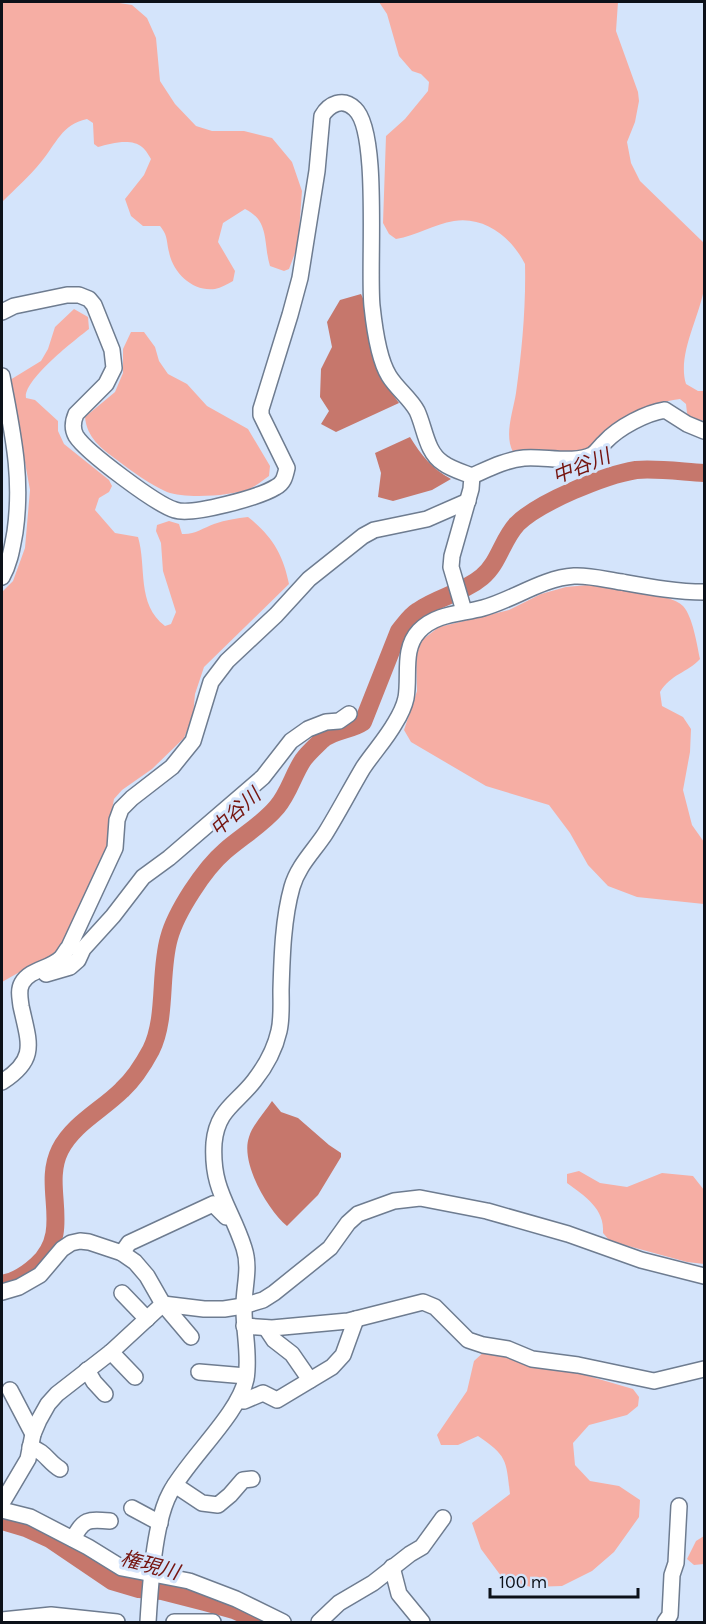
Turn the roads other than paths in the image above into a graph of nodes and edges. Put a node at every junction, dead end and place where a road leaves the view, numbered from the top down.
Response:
1 (2, 312) edge
2 (2, 376) edge
3 (705, 431) edge
4 (472, 476) junction
5 (468, 501) junction
6 (2, 577) edge
7 (705, 592) edge
8 (463, 605) junction
9 (349, 714) dead end
10 (22, 981) junction
11 (2, 1082) edge
12 (230, 1216) junction
13 (122, 1253) junction
14 (705, 1276) edge
15 (2, 1292) edge
16 (122, 1293) dead end
17 (163, 1304) junction
18 (243, 1306) junction
19 (147, 1318) junction
20 (356, 1319) junction
21 (244, 1326) junction
22 (266, 1328) junction
23 (191, 1337) dead end
24 (111, 1352) junction
25 (705, 1369) edge
26 (87, 1370) junction
27 (199, 1372) dead end
28 (246, 1376) junction
29 (135, 1377) dead end
30 (310, 1380) junction
31 (10, 1390) dead end
32 (105, 1394) dead end
33 (238, 1400) junction
34 (32, 1440) junction
35 (60, 1469) dead end
36 (252, 1479) dead end
37 (175, 1485) junction
38 (2, 1503) edge
39 (678, 1506) dead end
40 (132, 1508) dead end
41 (2, 1510) edge
42 (107, 1518) dead end
43 (443, 1518) dead end
44 (160, 1523) junction
45 (73, 1539) junction
46 (392, 1567) junction
47 (152, 1577) junction
48 (2, 1620) edge
49 (117, 1623) edge
50 (148, 1623) edge
51 (174, 1623) edge
52 (213, 1623) edge
53 (283, 1623) edge
54 (319, 1623) edge
55 (422, 1623) edge
56 (665, 1623) edge

1 - 4 street
2 - 6 street
3 - 4 street
4 - 5 street
5 - 8 street
5 - 10 street
7 - 8 street
8 - 12 street
9 - 10 street
10 - 11 street
12 - 13 street
12 - 18 street
13 - 15 street
13 - 17 street
14 - 18 street
16 - 19 street
17 - 18 street
17 - 19 street
17 - 23 street
18 - 21 street
19 - 24 street
20 - 22 street
20 - 25 street
20 - 30 street
21 - 22 street
21 - 28 street
22 - 30 street
24 - 26 street
24 - 29 street
26 - 32 street
26 - 34 street
27 - 28 street
28 - 33 street
30 - 33 street
31 - 34 street
33 - 37 street
34 - 35 street
34 - 38 street
36 - 37 street
37 - 44 street
39 - 56 street
40 - 44 street
41 - 45 street
42 - 45 street
43 - 46 street
44 - 47 street
45 - 47 street
46 - 54 street
46 - 55 street
47 - 50 street
47 - 53 street
48 - 49 street
51 - 52 street

